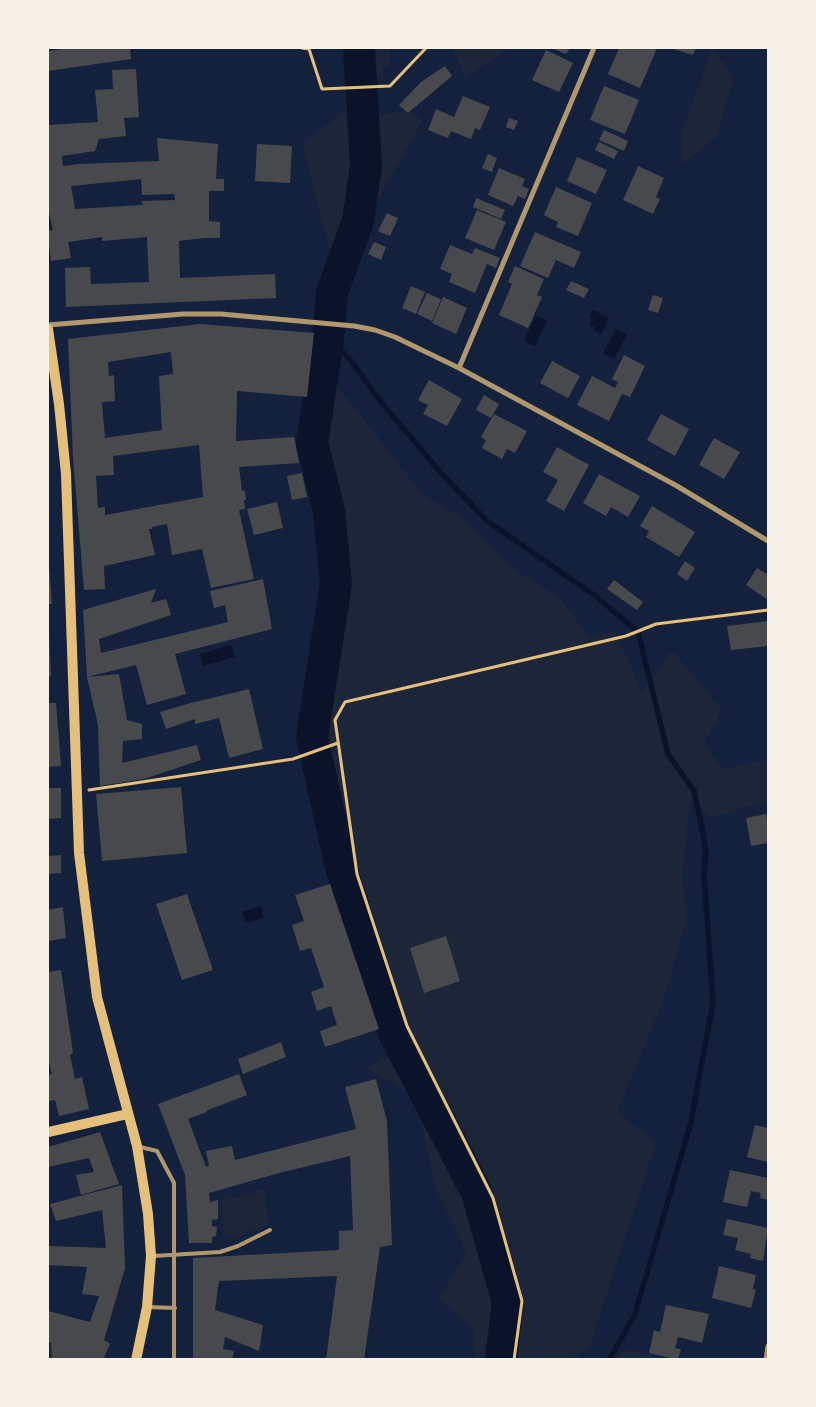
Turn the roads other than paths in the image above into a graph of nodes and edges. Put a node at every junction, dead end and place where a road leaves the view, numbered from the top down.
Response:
1 (594, 48) edge
2 (48, 325) edge
3 (48, 329) edge
4 (459, 368) junction
5 (768, 541) edge
6 (127, 1114) junction
7 (48, 1132) edge
8 (137, 1146) junction
9 (270, 1230) dead end
10 (175, 1255) junction
11 (151, 1256) junction
12 (147, 1307) junction
13 (175, 1308) junction
14 (768, 1346) edge
15 (136, 1360) edge
16 (174, 1360) edge
17 (766, 1360) edge

1 - 4 street
2 - 4 street
3 - 6 main road
4 - 5 street
6 - 7 main road
6 - 8 main road
8 - 10 lane
8 - 11 main road
9 - 10 lane
10 - 11 lane
10 - 13 lane
11 - 12 main road
12 - 13 lane
12 - 15 main road
13 - 16 lane
14 - 17 street

